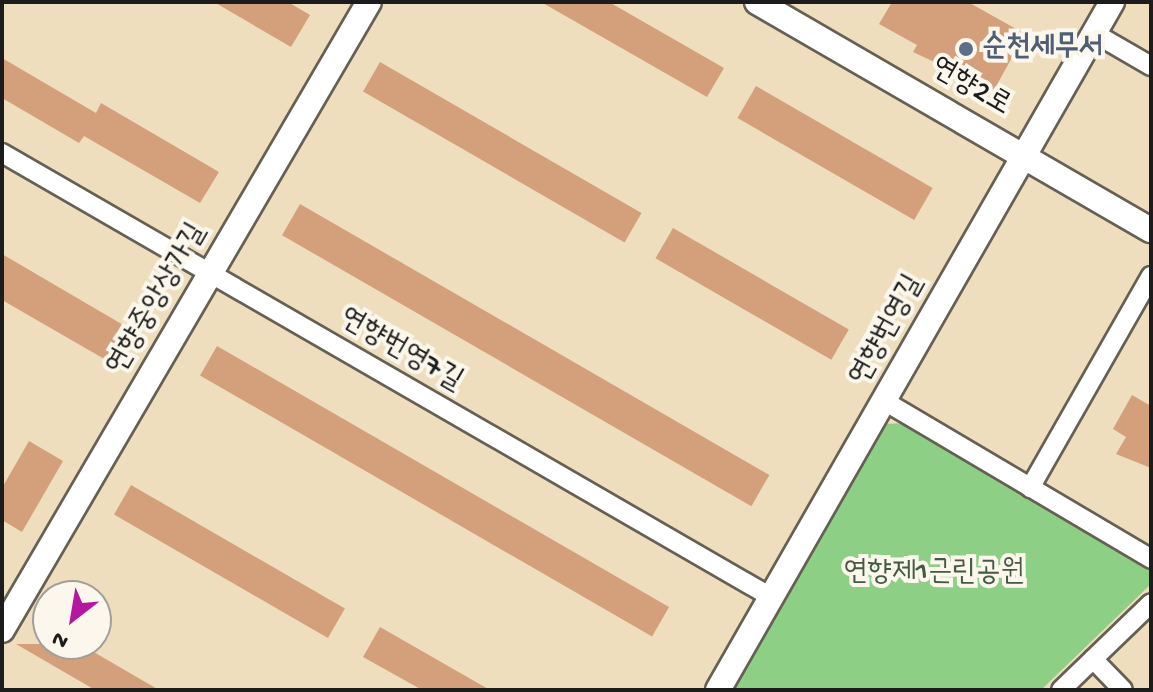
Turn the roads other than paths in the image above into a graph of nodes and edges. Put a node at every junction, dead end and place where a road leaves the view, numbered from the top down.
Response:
1 (369, 2) edge
2 (757, 2) edge
3 (1112, 2) edge
4 (1094, 33) junction
5 (1151, 66) edge
6 (2, 153) edge
7 (1022, 155) junction
8 (1151, 230) edge
9 (210, 273) junction
10 (1151, 276) edge
11 (886, 402) junction
12 (1030, 488) junction
13 (1151, 559) edge
14 (771, 597) junction
15 (1151, 603) edge
16 (2, 630) edge
17 (1093, 659) junction
18 (718, 690) edge
19 (1061, 690) edge
20 (1123, 690) edge

1 - 9 street, 연향중앙상가길
2 - 7 street, 연향2로
3 - 4 street, 연향번영길
4 - 5 street
4 - 7 street, 연향번영길
6 - 9 street, 연향번영7길
7 - 8 street, 연향2로
7 - 11 street, 연향번영길
9 - 14 street, 연향번영7길
9 - 16 street, 연향중앙상가길
10 - 12 street
11 - 12 street
11 - 14 street, 연향번영길
12 - 13 street
14 - 18 street, 연향번영길
15 - 17 street
17 - 19 street
17 - 20 street

